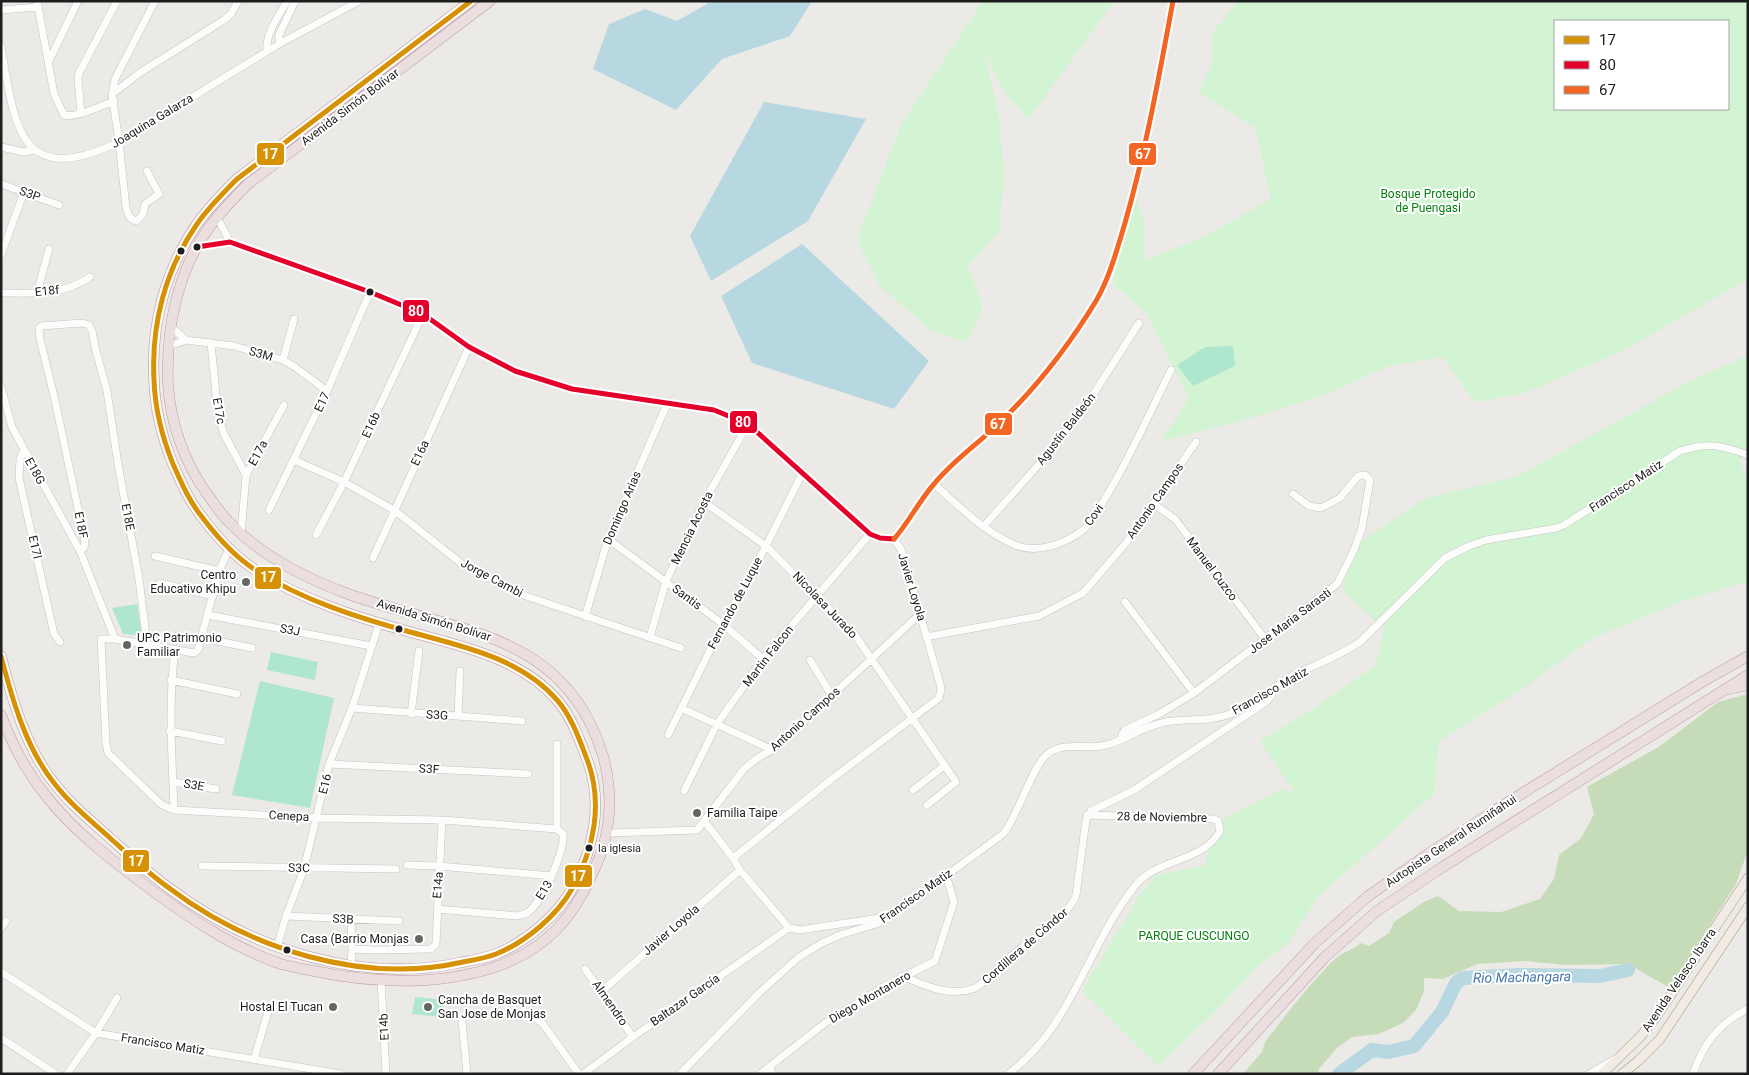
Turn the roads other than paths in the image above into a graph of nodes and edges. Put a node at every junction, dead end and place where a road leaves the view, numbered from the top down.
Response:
1 (78, 1) edge
2 (117, 1) edge
3 (155, 1) edge
4 (238, 1) edge
5 (287, 1) edge
6 (295, 1) edge
7 (359, 1) edge
8 (471, 1) edge
9 (490, 1) edge
10 (1173, 1) edge
11 (39, 3) edge
12 (1, 10) edge
13 (279, 44) junction
14 (1, 46) edge
15 (267, 51) junction
16 (49, 62) junction
17 (113, 98) junction
18 (81, 113) junction
19 (119, 142) junction
20 (1, 147) edge
21 (34, 150) junction
22 (147, 171) dead end
23 (1, 184) edge
24 (24, 192) junction
25 (59, 205) dead end
26 (217, 217) junction
27 (230, 242) junction
28 (197, 247) junction
29 (49, 249) dead end
30 (1, 255) edge
31 (90, 277) dead end
32 (370, 292) junction
33 (1, 293) edge
34 (37, 293) junction
35 (423, 314) junction
36 (294, 319) dead end
37 (1139, 323) dead end
38 (170, 326) junction
39 (186, 340) junction
40 (211, 343) junction
41 (169, 346) junction
42 (469, 347) junction
43 (283, 360) junction
44 (1171, 370) dead end
45 (1, 387) edge
46 (327, 391) junction
47 (668, 402) junction
48 (284, 405) dead end
49 (748, 424) junction
50 (62, 434) joint
51 (1196, 442) dead end
52 (24, 450) junction
53 (1748, 455) edge
54 (294, 460) junction
55 (803, 472) junction
56 (246, 475) junction
57 (344, 482) junction
58 (934, 484) junction
59 (1293, 494) dead end
60 (704, 502) junction
61 (1154, 504) junction
62 (269, 510) dead end
63 (394, 510) junction
64 (983, 528) junction
65 (241, 534) junction
66 (870, 534) junction
67 (316, 535) dead end
68 (608, 539) junction
69 (894, 540) junction
70 (766, 546) junction
71 (229, 549) junction
72 (80, 551) junction
73 (155, 556) dead end
74 (372, 558) dead end
75 (219, 571) junction
76 (666, 581) junction
77 (160, 583) dead end
78 (213, 596) junction
79 (818, 596) junction
80 (1125, 602) dead end
81 (920, 614) junction
82 (208, 615) junction
83 (585, 616) junction
84 (379, 624) junction
85 (723, 624) junction
86 (650, 637) junction
87 (926, 637) junction
88 (202, 638) junction
89 (115, 639) junction
90 (1265, 639) junction
91 (60, 642) dead end
92 (147, 644) junction
93 (371, 646) junction
94 (252, 648) dead end
95 (681, 648) dead end
96 (175, 649) junction
97 (419, 651) dead end
98 (1, 656) edge
99 (1748, 656) edge
100 (763, 659) junction
101 (872, 659) junction
102 (810, 660) dead end
103 (460, 671) dead end
104 (1746, 679) edge
105 (171, 680) junction
106 (1272, 689) junction
107 (1194, 693) junction
108 (237, 694) dead end
109 (832, 696) junction
110 (352, 708) junction
111 (682, 708) junction
112 (411, 714) junction
113 (1, 716) edge
114 (458, 716) junction
115 (912, 719) junction
116 (522, 721) dead end
117 (717, 724) junction
118 (170, 731) junction
119 (668, 735) dead end
120 (1122, 738) junction
121 (222, 741) dead end
122 (557, 744) dead end
123 (773, 750) junction
124 (330, 764) junction
125 (944, 766) junction
126 (528, 774) dead end
127 (173, 782) junction
128 (216, 789) dead end
129 (684, 790) dead end
130 (913, 790) dead end
131 (927, 805) dead end
132 (174, 810) junction
133 (1088, 815) junction
134 (317, 818) junction
135 (442, 820) junction
136 (705, 822) junction
137 (560, 832) junction
138 (608, 833) junction
139 (733, 858) junction
140 (407, 865) dead end
141 (202, 866) dead end
142 (439, 866) junction
143 (304, 869) junction
144 (396, 870) dead end
145 (740, 870) junction
146 (946, 875) junction
147 (552, 876) junction
148 (1748, 878) edge
149 (1748, 907) edge
150 (436, 909) junction
151 (286, 916) junction
152 (891, 916) junction
153 (351, 919) junction
154 (6, 921) dead end
155 (399, 921) dead end
156 (1, 928) edge
157 (789, 928) junction
158 (278, 947) junction
159 (352, 949) junction
160 (351, 966) junction
161 (585, 969) dead end
162 (1, 972) edge
163 (902, 976) junction
164 (381, 980) junction
165 (602, 991) junction
166 (117, 998) dead end
167 (1748, 1010) edge
168 (268, 1012) dead end
169 (536, 1018) dead end
170 (462, 1021) dead end
171 (96, 1033) junction
172 (633, 1036) junction
173 (1, 1038) edge
174 (1620, 1056) junction
175 (254, 1059) junction
176 (770, 1066) junction
177 (56, 1074) edge
178 (67, 1074) edge
179 (341, 1074) edge
180 (386, 1074) edge
181 (467, 1074) edge
182 (581, 1074) edge
183 (680, 1074) edge
184 (760, 1074) edge
185 (772, 1074) edge
186 (1008, 1074) edge
187 (1193, 1074) edge
188 (1218, 1074) edge
189 (1589, 1074) edge
190 (1602, 1074) edge
191 (1622, 1074) edge
192 (1693, 1074) edge

1 - 16 street
2 - 18 street
3 - 17 street
4 - 17 street
5 - 15 street
6 - 13 street
7 - 13 street, Joaquina Galarza
8 - 71 highway, Avenida Simón Bolívar
9 - 26 highway, Avenida Simón Bolívar
10 - 58 street
11 - 12 street
11 - 16 street
13 - 15 street, Joaquina Galarza
14 - 21 street
15 - 19 street, Joaquina Galarza
16 - 18 street
17 - 18 street
17 - 19 street
19 - 21 street, Joaquina Galarza
19 - 22 street
20 - 21 street, Joaquina Galarza
23 - 24 street, S3P
24 - 25 street, S3P
24 - 30 street
26 - 27 street
26 - 28 highway, Avenida Simón Bolívar
27 - 28 street, Javier Loyola
27 - 32 street, Javier Loyola
28 - 38 highway, Avenida Simón Bolívar
29 - 34 street
31 - 34 street, E18f
32 - 35 street, Javier Loyola
32 - 46 street, E17
33 - 34 street, E18f
35 - 42 street, Javier Loyola
35 - 57 street, E16b
36 - 43 street
37 - 64 street, Agustín Baldeón
38 - 39 street
38 - 41 highway, Avenida Simón Bolívar
39 - 40 street, S3M
39 - 41 street, S3M
40 - 43 street, S3M
40 - 56 street, E17c
41 - 65 highway, Avenida Simón Bolívar
42 - 47 street, Javier Loyola
42 - 63 street, E16a
43 - 46 street, S3M
44 - 64 street, Covi
45 - 52 street, E18G
46 - 54 street, E17
47 - 49 street, Javier Loyola
47 - 68 street, Domingo Arias
48 - 56 street, E17a
49 - 55 street, Javier Loyola
49 - 60 street, Mencia Acosta
50 - 72 street, E18F
50 - 92 street, E18E
51 - 61 street, Antonio Campos
52 - 72 street, E18G
52 - 91 street, E17l
53 - 106 street, Francisco Matiz
54 - 57 street, Jorge Cambi
54 - 62 street, E17
55 - 66 street, Javier Loyola
55 - 70 street, Fernando de Luque
56 - 65 street, E17a
57 - 63 street, Jorge Cambi
57 - 67 street, E16b
58 - 64 street, Covi
58 - 69 street
59 - 90 street, Jose Maria Sarasti
60 - 70 street, Nicolasa Jurado
60 - 76 street, Mencia Acosta
61 - 87 street, Antonio Campos
61 - 90 street, Manuel Cuzco
63 - 74 street, E16a
63 - 83 street, Jorge Cambi
65 - 138 highway, Avenida Simón Bolívar
66 - 69 street, Javier Loyola
66 - 79 street, Martin Falcon
68 - 76 street, Santis
68 - 83 street, Domingo Arias
69 - 81 street, Javier Loyola
70 - 79 street, Nicolasa Jurado
70 - 85 street, Fernando de Luque
71 - 75 street
71 - 84 highway, Avenida Simón Bolívar
72 - 89 street, E18F
73 - 75 street
75 - 78 street
76 - 85 street, Santis
76 - 86 street, Mencia Acosta
77 - 78 street
78 - 82 street
79 - 100 street, Martin Falcon
79 - 101 street, Nicolasa Jurado
80 - 107 street
81 - 87 street, Javier Loyola
81 - 101 street, Antonio Campos
82 - 88 street
82 - 93 street, S3J
83 - 86 street, Jorge Cambi
84 - 93 street, E16
84 - 160 highway, Avenida Simón Bolívar
85 - 100 street, Santis
85 - 111 street, Fernando de Luque
86 - 95 street, Jorge Cambi
87 - 115 street, Javier Loyola
88 - 94 street
88 - 96 street
89 - 92 street
89 - 132 street
90 - 107 street, Jose Maria Sarasti
92 - 96 street
93 - 110 street, E16
96 - 105 street
97 - 112 street
98 - 158 highway, Avenida Simón Bolívar
99 - 187 highway, Autopista General Rumiñahui
100 - 117 street, Martin Falcon
101 - 109 street, Antonio Campos
101 - 115 street, Nicolasa Jurado
102 - 109 street
103 - 114 street
104 - 188 highway, Autopista General Rumiñahui
105 - 108 street
105 - 118 street
106 - 120 street, Francisco Matiz
106 - 133 street
107 - 120 street, Jose Maria Sarasti
109 - 123 street, Antonio Campos
110 - 112 street, S3G
110 - 124 street, E16
111 - 117 street
111 - 119 street, Fernando de Luque
112 - 114 street, S3G
113 - 164 highway, Avenida Simón Bolívar
114 - 116 street, S3G
115 - 125 street, Nicolasa Jurado
115 - 139 street, Javier Loyola
117 - 123 street
117 - 129 street, Martin Falcon
118 - 121 street
118 - 127 street
120 - 146 street, Francisco Matiz
122 - 137 street, E13
123 - 136 street, Antonio Campos
124 - 126 street, S3F
124 - 134 street, E16
125 - 130 street
125 - 131 street, Nicolasa Jurado
127 - 128 street, S3E
127 - 132 street
132 - 134 street, Cenepa
133 - 163 street, Cordillera de Cóndor
133 - 186 street, 28 de Noviembre
134 - 135 street, Cenepa
134 - 143 street, E16
135 - 137 street, Cenepa
135 - 142 street, E14a
136 - 138 street
136 - 139 street
137 - 147 street, E13
138 - 164 highway, Avenida Simón Bolívar
139 - 145 street
140 - 142 street
141 - 143 street, S3C
142 - 147 street
142 - 150 street, E14a
143 - 144 street, S3C
143 - 151 street, E16
145 - 157 street
145 - 165 street, Javier Loyola
146 - 152 street, Francisco Matiz
146 - 163 street, Diego Montanero
147 - 150 street, E13
148 - 174 main road, Avenida Velasco Ibarra
149 - 191 main road, Avenida Velasco Ibarra
150 - 159 street, E14a
151 - 153 street, S3B
151 - 158 street, E16
152 - 157 street
152 - 183 street, Francisco Matiz
153 - 155 street, S3B
153 - 159 street
154 - 156 street
157 - 172 street, Baltazar García
158 - 160 highway, Avenida Simón Bolívar
159 - 160 street
161 - 165 street, Almendro
162 - 171 street, Francisco Matiz
163 - 176 street, Diego Montanero
164 - 180 street, E14b
165 - 172 street, Almendro
166 - 171 street
167 - 192 street
168 - 175 street
169 - 182 street
170 - 181 street
171 - 175 street, Francisco Matiz
171 - 178 street
172 - 182 street, Baltazar García
173 - 177 street
174 - 189 street
174 - 190 main road, Avenida Velasco Ibarra
175 - 179 street, Francisco Matiz
176 - 184 street, Diego Montanero
176 - 185 street

